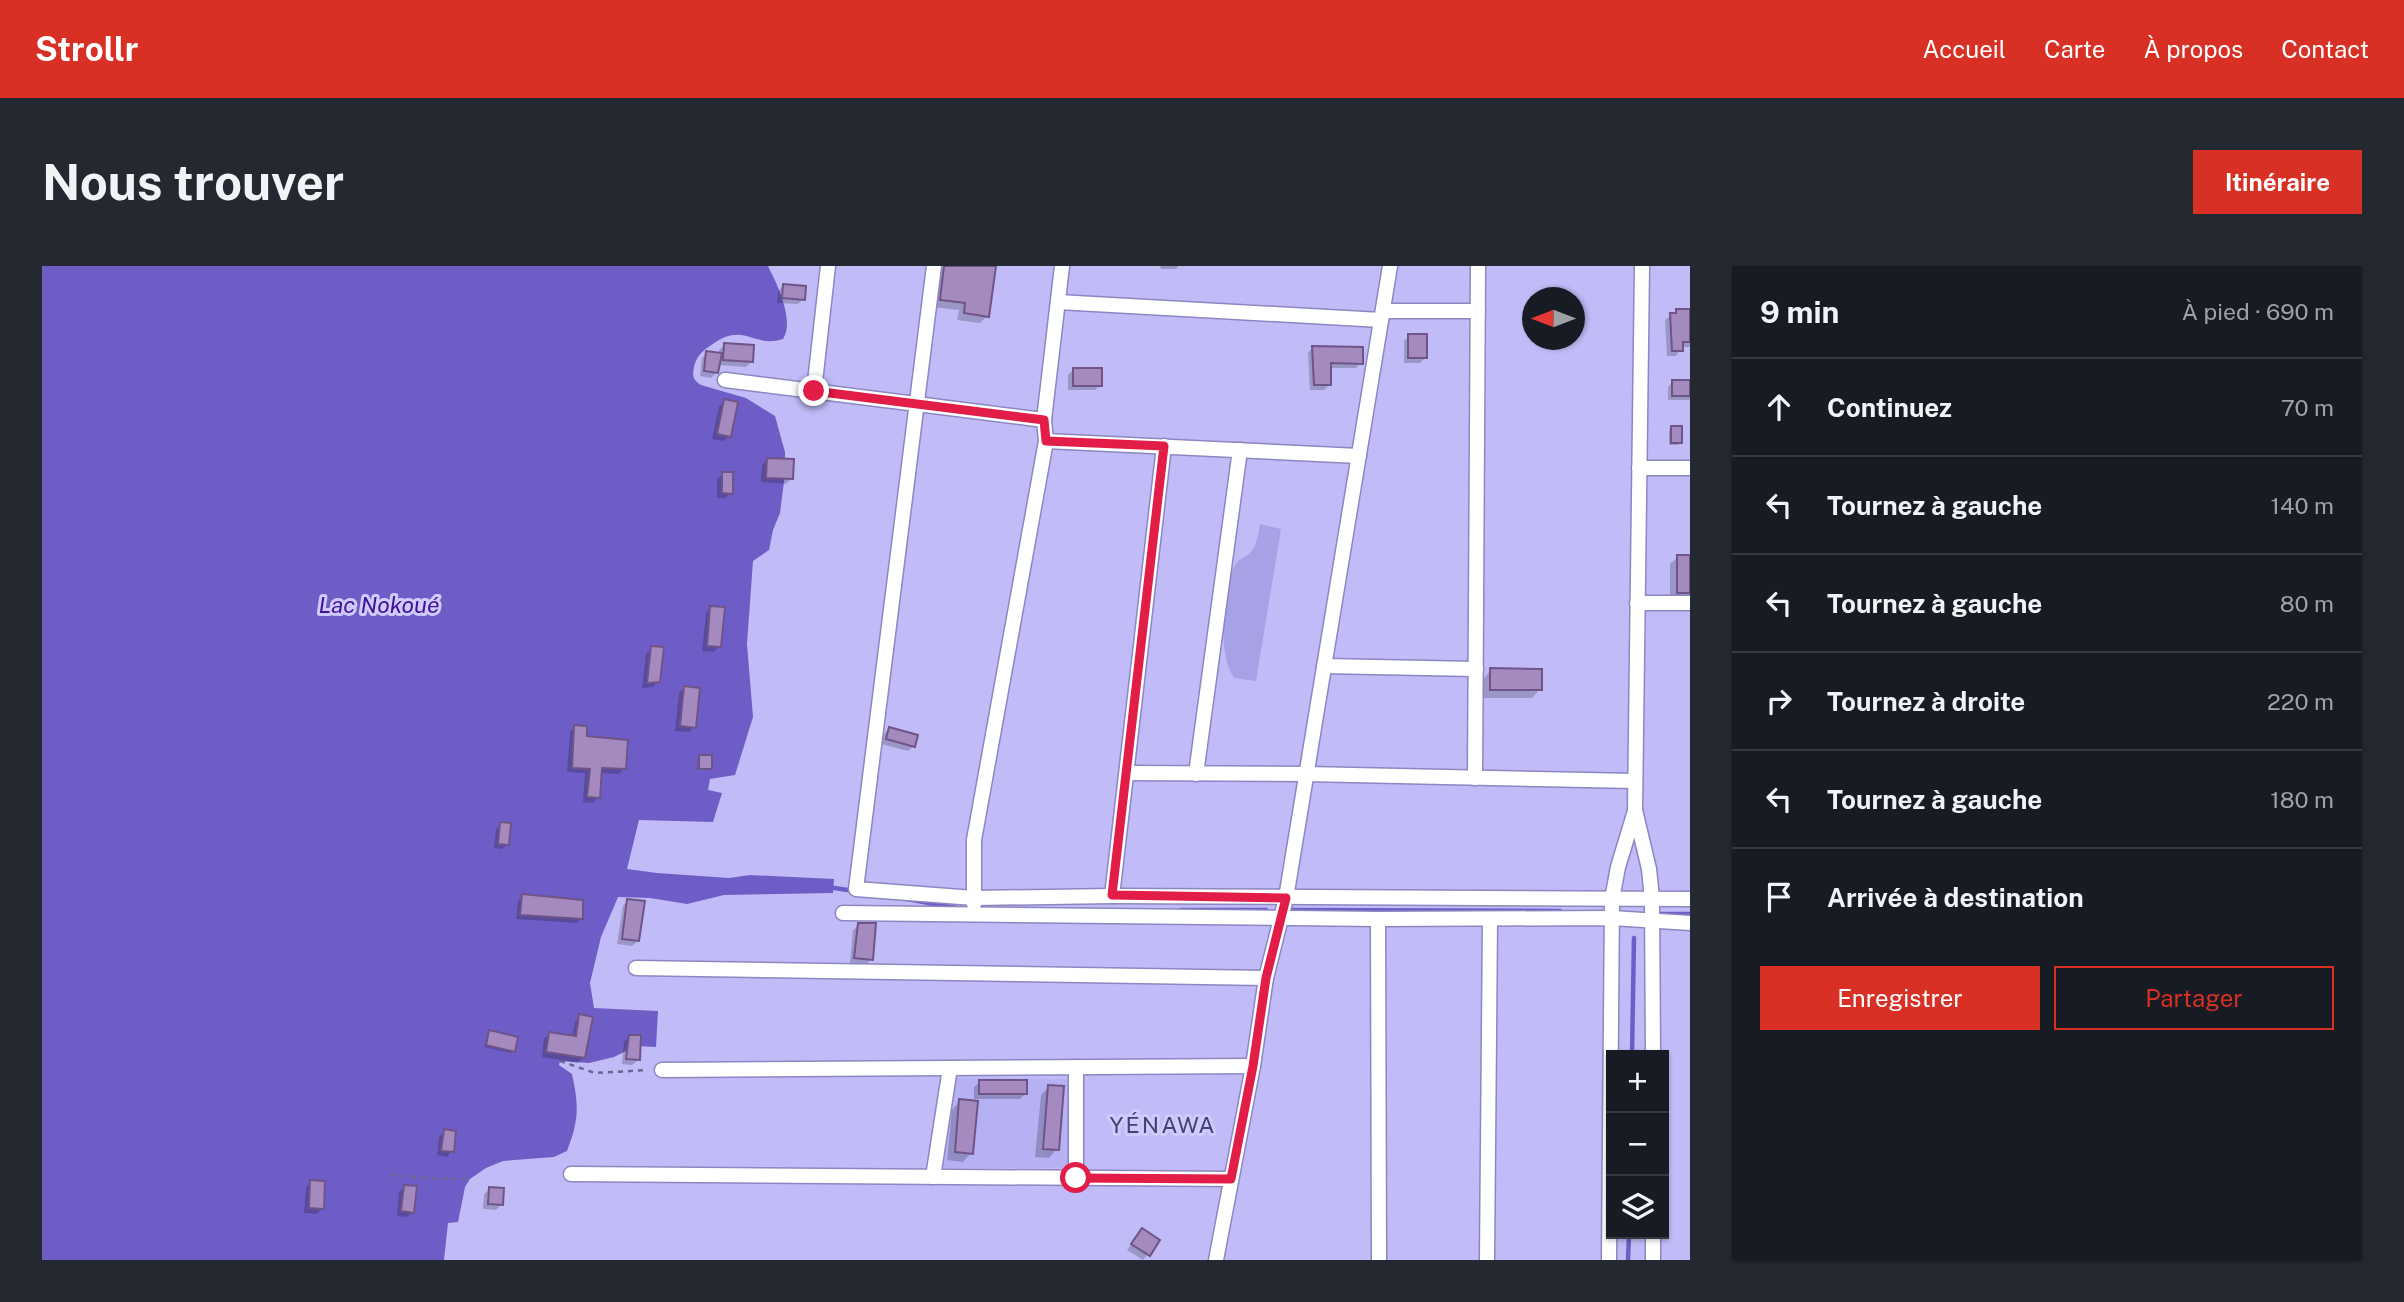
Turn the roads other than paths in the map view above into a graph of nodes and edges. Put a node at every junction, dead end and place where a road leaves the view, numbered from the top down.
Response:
1 (828, 266) edge
2 (934, 266) edge
3 (1062, 266) edge
4 (1390, 266) edge
5 (1478, 266) edge
6 (1642, 266) edge
7 (1058, 302) junction
8 (1478, 311) junction
9 (1382, 316) junction
10 (725, 380) dead end
11 (814, 391) junction
12 (918, 404) junction
13 (1044, 420) junction
14 (1046, 441) junction
15 (1164, 446) junction
16 (1240, 450) junction
17 (1359, 456) junction
18 (1639, 468) junction
19 (1690, 468) edge
20 (1637, 603) junction
21 (1690, 603) edge
22 (1324, 666) junction
23 (1476, 669) junction
24 (1127, 773) junction
25 (1196, 774) junction
26 (1306, 774) junction
27 (1475, 778) junction
28 (1635, 781) junction
29 (1635, 810) junction
30 (1112, 895) junction
31 (974, 898) junction
32 (1286, 898) junction
33 (1612, 899) junction
34 (1652, 899) junction
35 (1690, 899) edge
36 (843, 913) dead end
37 (974, 914) junction
38 (1282, 918) junction
39 (1612, 918) junction
40 (1377, 919) junction
41 (1490, 919) junction
42 (1653, 922) junction
43 (1690, 923) edge
44 (636, 968) dead end
45 (1266, 978) junction
46 (1653, 1050) edge
47 (1253, 1066) junction
48 (1076, 1067) junction
49 (950, 1068) junction
50 (662, 1070) road end
51 (571, 1174) dead end
52 (933, 1177) junction
53 (1076, 1178) junction
54 (1231, 1179) junction
55 (1653, 1239) edge
56 (1216, 1260) edge
57 (1379, 1260) edge
58 (1487, 1260) edge
59 (1609, 1260) edge
60 (1653, 1260) edge

1 - 11 street
2 - 12 street
3 - 7 street
4 - 9 street
5 - 8 street
6 - 18 street
7 - 9 street
7 - 13 street
8 - 9 street
8 - 23 street
9 - 17 street
10 - 11 street
11 - 12 street
12 - 13 street
12 - 31 street
13 - 14 street
14 - 15 street
14 - 31 street
15 - 16 street
15 - 24 street
16 - 17 street
16 - 25 street
17 - 22 street
18 - 19 street
18 - 20 street
20 - 21 street
20 - 28 street
22 - 23 street
22 - 26 street
23 - 27 street
24 - 25 street
24 - 30 street
25 - 26 street
26 - 27 street
26 - 32 street
27 - 28 street
28 - 29 street
29 - 33 street
29 - 34 street
30 - 31 street
30 - 32 street
31 - 37 street
32 - 33 street
32 - 38 street
33 - 34 street
33 - 39 street
34 - 35 street
34 - 42 street
36 - 37 street
37 - 38 street
38 - 40 street
38 - 45 street
39 - 41 street
39 - 42 street
39 - 59 street
40 - 41 street
40 - 57 street
41 - 58 street
42 - 43 street
42 - 46 street
44 - 45 street
45 - 47 street
47 - 48 street
47 - 54 street
48 - 49 street
48 - 53 street
49 - 50 street
49 - 52 street
51 - 52 street
52 - 53 street
53 - 54 street
54 - 56 street
55 - 60 street

